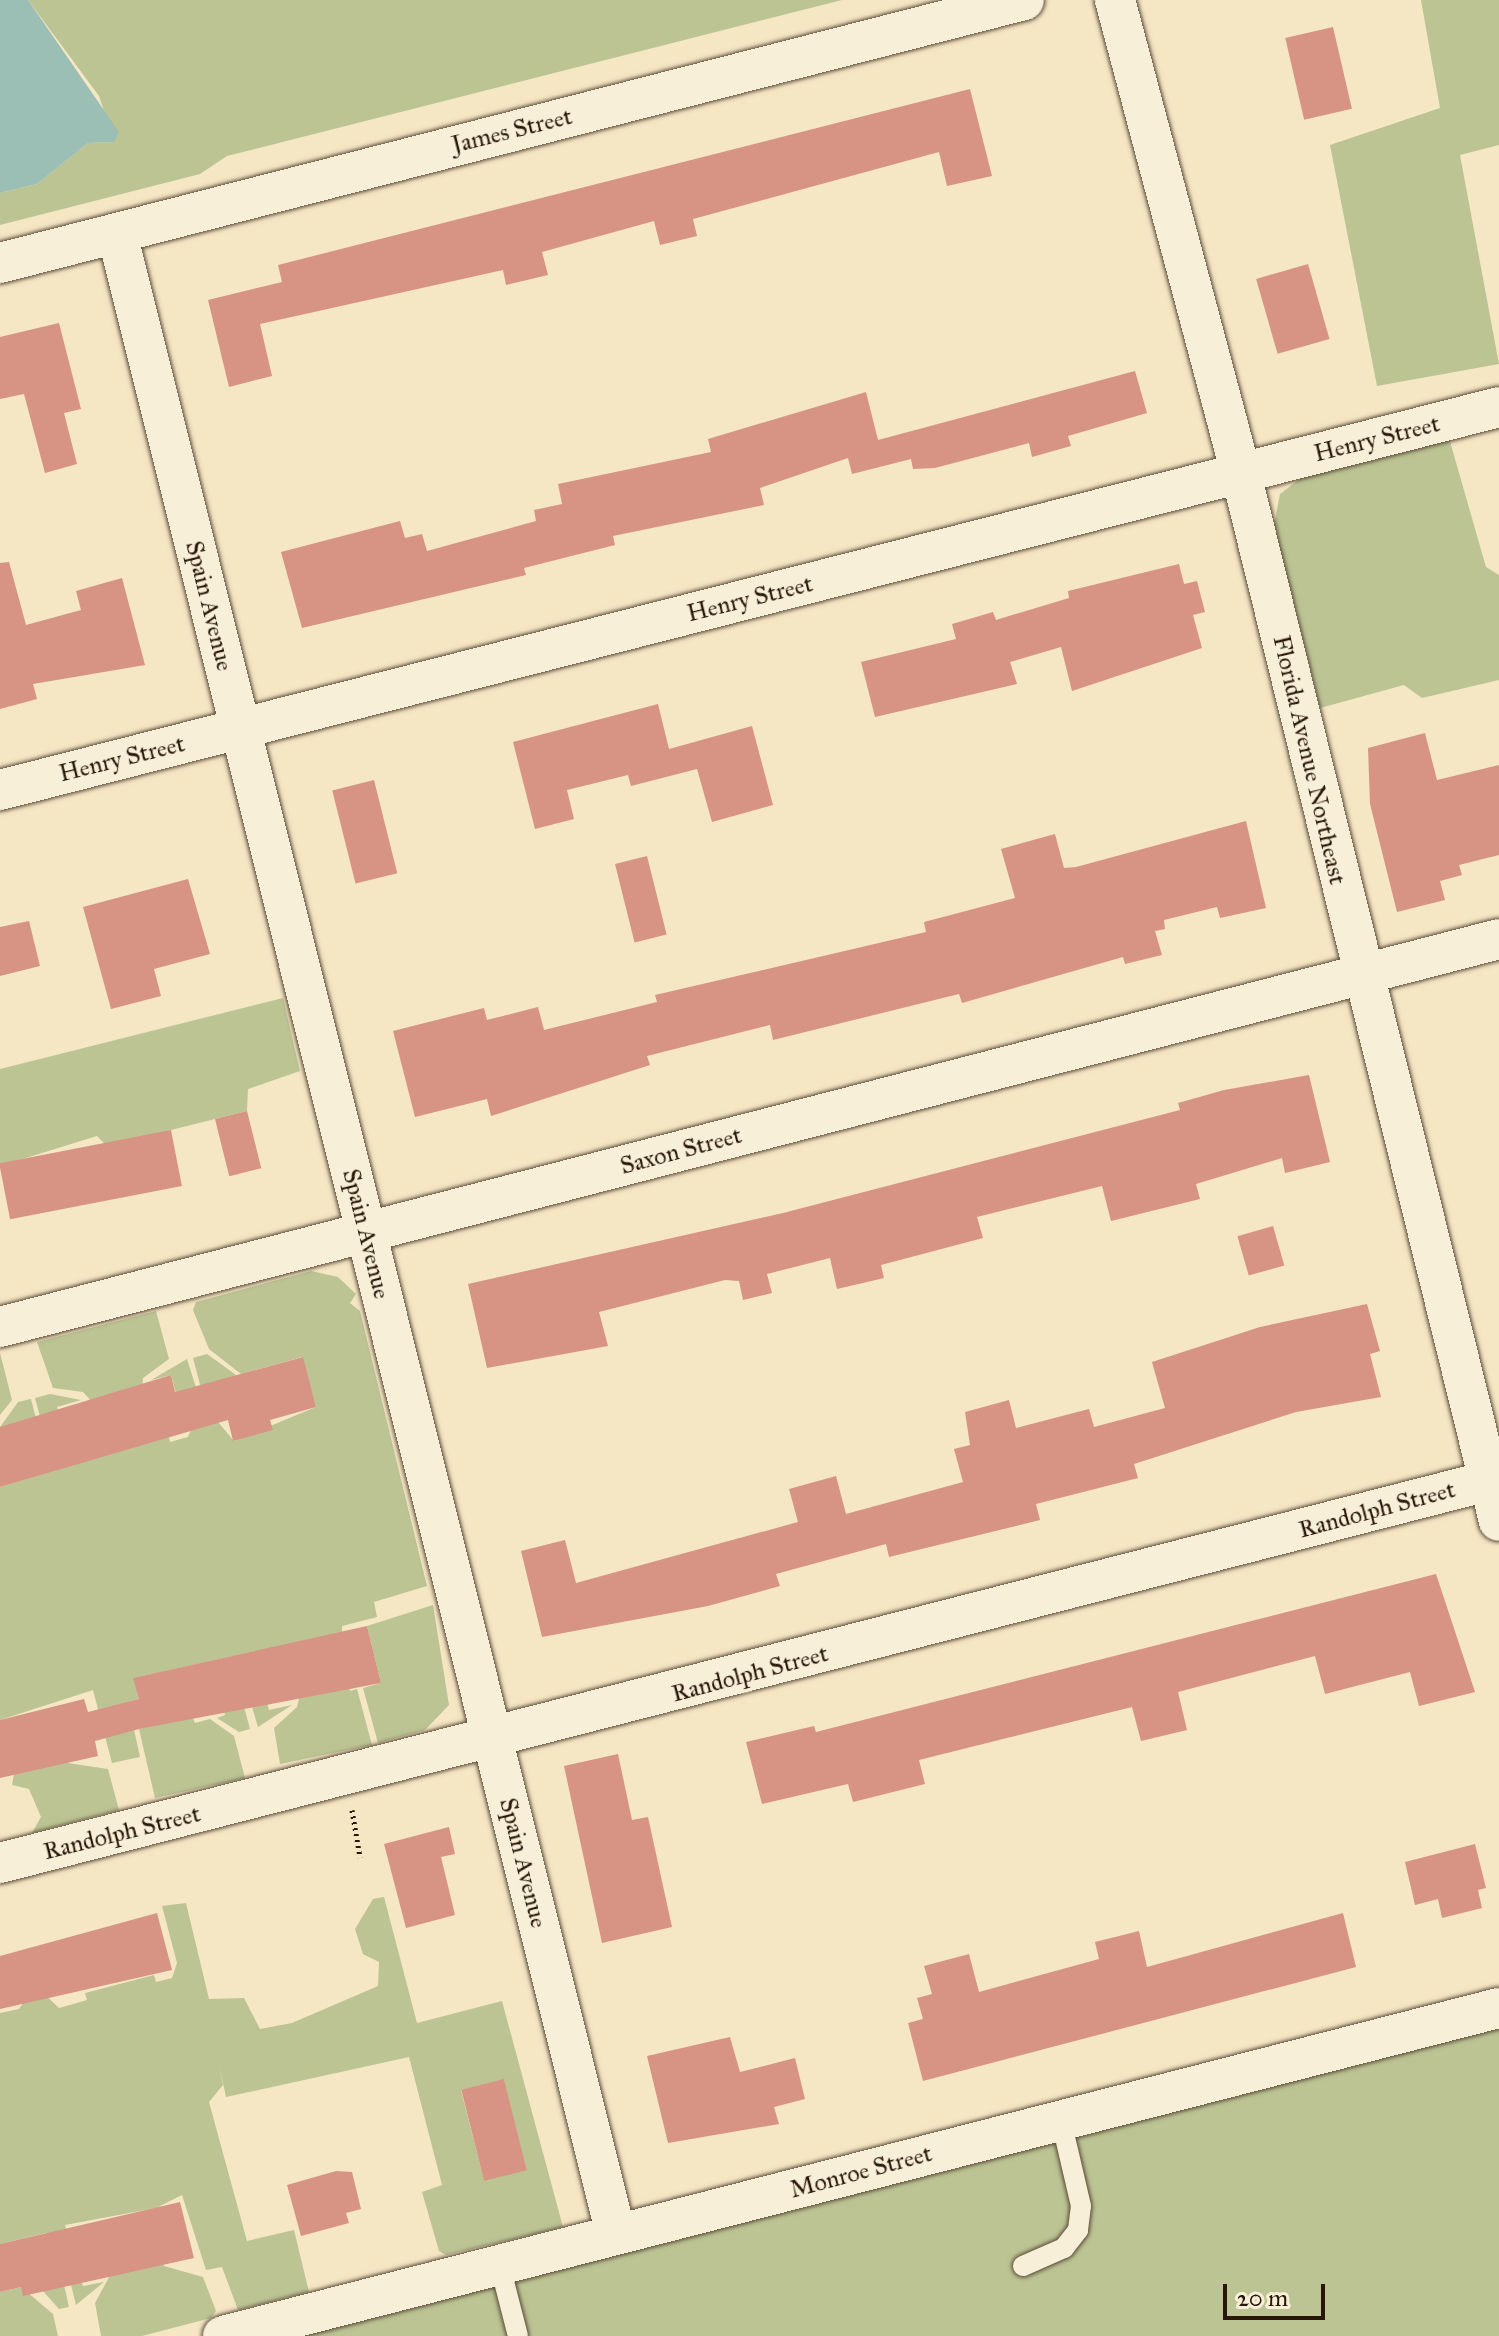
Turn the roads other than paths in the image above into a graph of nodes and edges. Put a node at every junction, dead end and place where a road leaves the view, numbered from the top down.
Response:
1 (1024, 0) edge
2 (1115, 0) edge
3 (117, 233) junction
4 (0, 263) edge
5 (1499, 407) edge
6 (1241, 474) junction
7 (241, 729) junction
8 (0, 790) edge
9 (1499, 939) edge
10 (1361, 974) junction
11 (366, 1233) junction
12 (0, 1327) edge
13 (1493, 1480) edge
14 (1499, 1521) edge
15 (492, 1741) junction
16 (0, 1863) edge
17 (1499, 2008) edge
18 (1061, 2120) junction
19 (616, 2235) junction
20 (500, 2266) junction
21 (1023, 2266) dead end
22 (223, 2336) edge
23 (518, 2336) edge

1 - 3 street, James Street
2 - 6 street, Florida Avenue Northeast
3 - 4 street, James Street
3 - 7 street, Spain Avenue
5 - 6 street, Henry Street
6 - 7 street, Henry Street
6 - 10 street, Florida Avenue Northeast
7 - 8 street, Henry Street
7 - 11 street, Spain Avenue
9 - 10 street, Saxon Street
10 - 11 street, Saxon Street
10 - 13 street, Florida Avenue Northeast
11 - 12 street, Saxon Street
11 - 15 street, Spain Avenue
13 - 14 street, Florida Avenue Northeast
13 - 15 street, Randolph Street
15 - 16 street, Randolph Street
15 - 19 street, Spain Avenue
17 - 18 street, Monroe Street
18 - 19 street, Monroe Street
18 - 21 lane
19 - 20 street, Monroe Street
20 - 22 street, Monroe Street
20 - 23 lane

